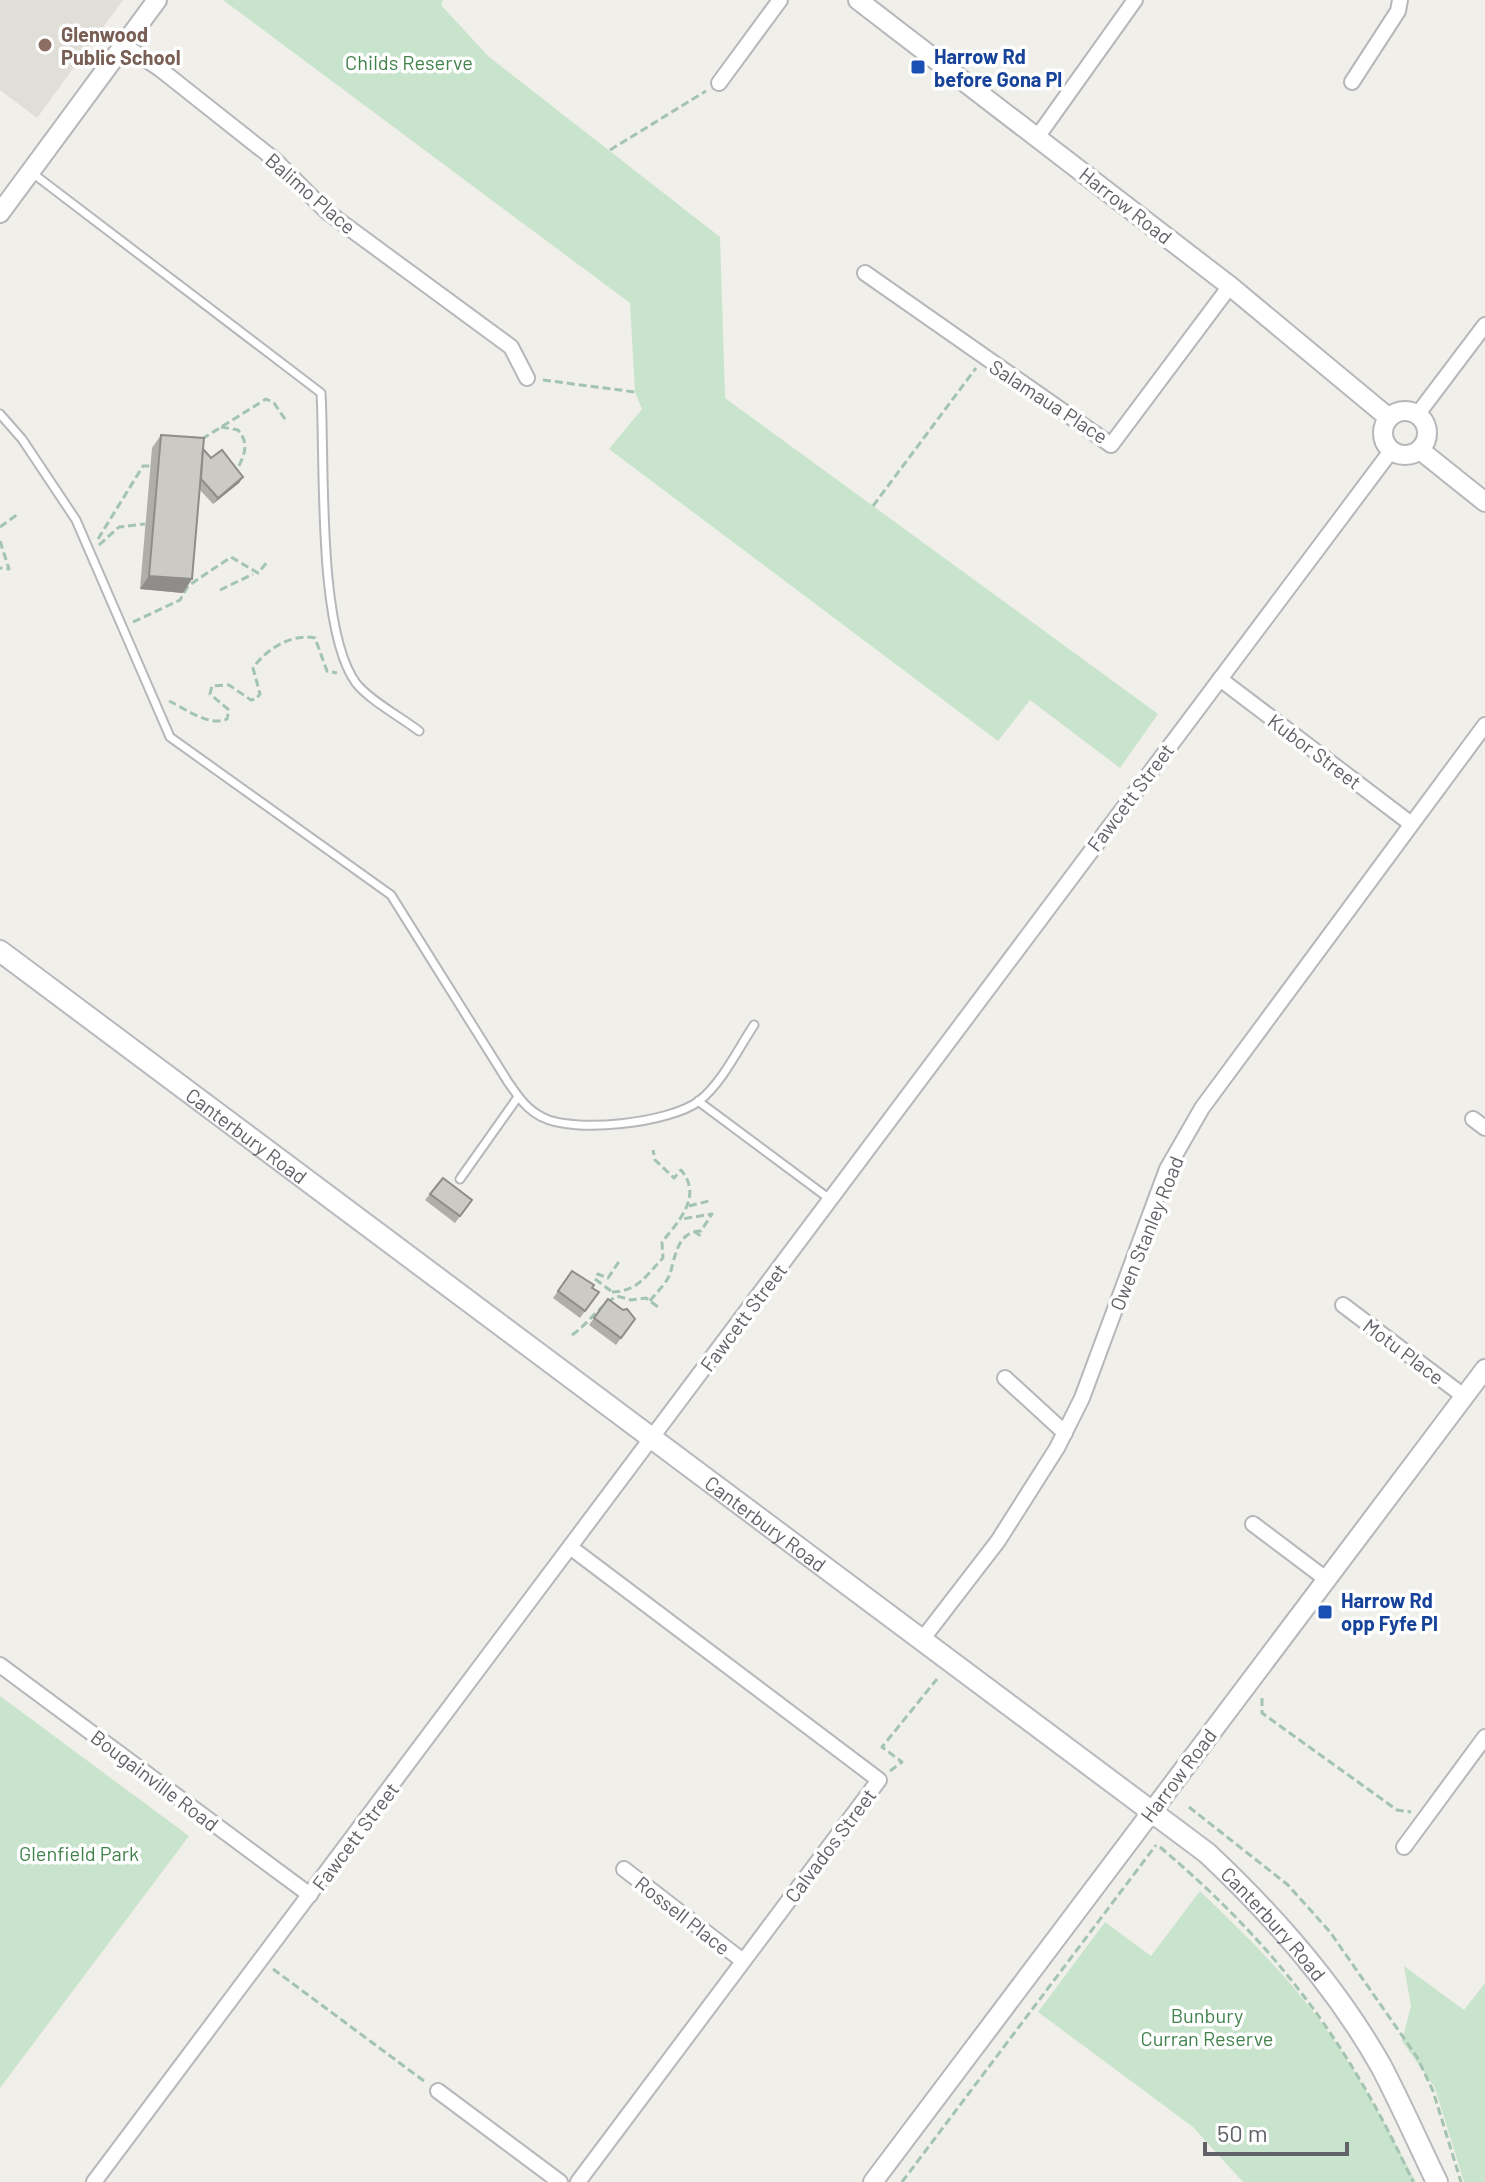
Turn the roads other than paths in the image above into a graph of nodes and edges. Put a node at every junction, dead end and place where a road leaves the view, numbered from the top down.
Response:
1 (157, 0) edge
2 (780, 0) edge
3 (858, 0) edge
4 (1135, 0) edge
5 (1400, 0) edge
6 (124, 45) junction
7 (1352, 82) dead end
8 (719, 83) road end
9 (1038, 136) junction
10 (30, 171) junction
11 (0, 213) edge
12 (865, 273) dead end
13 (1230, 286) junction
14 (1485, 325) edge
15 (527, 378) road end
16 (0, 414) edge
17 (1417, 415) junction
18 (1389, 418) junction
19 (1420, 450) junction
20 (1391, 451) junction
21 (1485, 502) edge
22 (1220, 679) junction
23 (1485, 725) edge
24 (419, 731) dead end
25 (1410, 823) junction
26 (0, 951) edge
27 (754, 1025) dead end
28 (518, 1097) junction
29 (698, 1101) junction
30 (460, 1179) dead end
31 (831, 1200) junction
32 (1343, 1305) dead end
33 (1485, 1369) edge
34 (1005, 1378) dead end
35 (1465, 1397) junction
36 (1065, 1433) junction
37 (653, 1436) junction
38 (1253, 1524) dead end
39 (570, 1547) junction
40 (1326, 1579) junction
41 (921, 1641) junction
42 (0, 1665) edge
43 (1485, 1737) edge
44 (1152, 1811) junction
45 (1404, 1847) dead end
46 (624, 1869) dead end
47 (310, 1895) junction
48 (743, 1961) junction
49 (438, 2091) road end
50 (94, 2182) edge
51 (560, 2182) edge
52 (578, 2182) edge
53 (873, 2182) edge
54 (1437, 2182) edge

1 - 6 street
2 - 8 street
3 - 9 street, Harrow Road
4 - 9 street
5 - 7 street
6 - 10 street
6 - 15 street, Balimo Place
9 - 13 street, Harrow Road
10 - 11 street
10 - 24 lane
12 - 13 street, Salamaua Place
13 - 18 street, Harrow Road
14 - 17 street
16 - 28 lane
17 - 18 street
17 - 19 street
18 - 20 street
19 - 20 street
19 - 21 street
20 - 22 street, Fawcett Street
22 - 25 street, Kubor Street
22 - 31 street, Fawcett Street
23 - 25 street, Owen Stanley Road
25 - 36 street, Owen Stanley Road
26 - 37 main road, Canterbury Road
27 - 29 lane
28 - 29 lane
28 - 30 lane
29 - 31 lane
31 - 37 street, Fawcett Street
32 - 35 street, Motu Place
33 - 35 street, Harrow Road
34 - 36 street
35 - 40 street, Harrow Road
36 - 41 street, Owen Stanley Road
37 - 39 street, Fawcett Street
37 - 41 main road, Canterbury Road
38 - 40 street
39 - 47 street, Fawcett Street
39 - 48 street, Calvados Street
40 - 44 street, Harrow Road
41 - 44 main road, Canterbury Road
42 - 47 street, Bougainville Road
43 - 45 street
44 - 53 street, Harrow Road
44 - 54 main road, Canterbury Road
46 - 48 street, Rossell Place
47 - 50 street, Fawcett Street
48 - 52 street, Calvados Street
49 - 51 street

